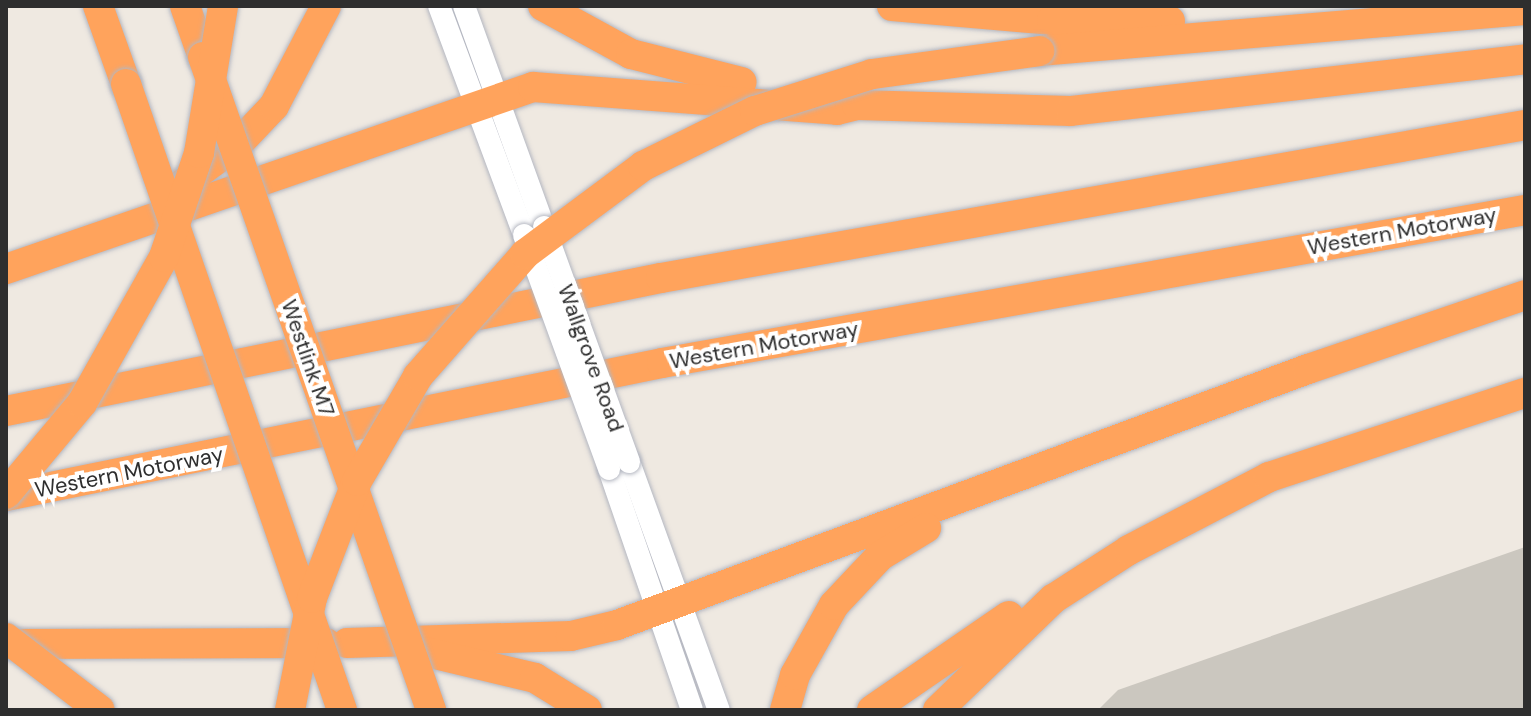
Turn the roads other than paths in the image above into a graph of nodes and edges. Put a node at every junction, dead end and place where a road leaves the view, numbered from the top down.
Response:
1 (98, 6) edge
2 (185, 6) edge
3 (223, 6) edge
4 (326, 6) edge
5 (439, 6) edge
6 (464, 6) edge
7 (543, 6) edge
8 (892, 6) edge
9 (1370, 6) edge
10 (1525, 10) edge
11 (1525, 59) edge
12 (485, 100) junction
13 (857, 105) junction
14 (1525, 125) edge
15 (1525, 210) edge
16 (145, 220) junction
17 (6, 269) edge
18 (1525, 295) edge
19 (1525, 393) edge
20 (6, 411) edge
21 (1269, 477) junction
22 (6, 495) edge
23 (938, 508) junction
24 (668, 607) junction
25 (6, 641) edge
26 (347, 643) junction
27 (100, 710) edge
28 (290, 710) edge
29 (342, 710) edge
30 (431, 710) edge
31 (587, 710) edge
32 (692, 710) edge
33 (719, 710) edge
34 (785, 710) edge
35 (872, 710) edge
36 (938, 710) edge

1 - 29 highway, bridge
2 - 30 highway, Westlink M7, bridge
3 - 22 highway, bridge
4 - 16 highway
5 - 12 main road, Wallgrove Road
6 - 12 main road, Wallgrove Road
7 - 13 highway
8 - 9 highway
10 - 28 highway, bridge
11 - 13 highway
12 - 13 highway
12 - 16 highway
12 - 24 main road, Wallgrove Road, bridge
14 - 20 highway
15 - 22 highway, Western Motorway
16 - 17 highway
18 - 23 highway
19 - 21 highway
21 - 35 highway
21 - 36 highway
23 - 24 highway
23 - 34 highway
24 - 26 highway
24 - 32 main road, Wallgrove Road
24 - 33 main road, Wallgrove Road
25 - 26 highway
25 - 27 highway, bridge
26 - 31 highway

